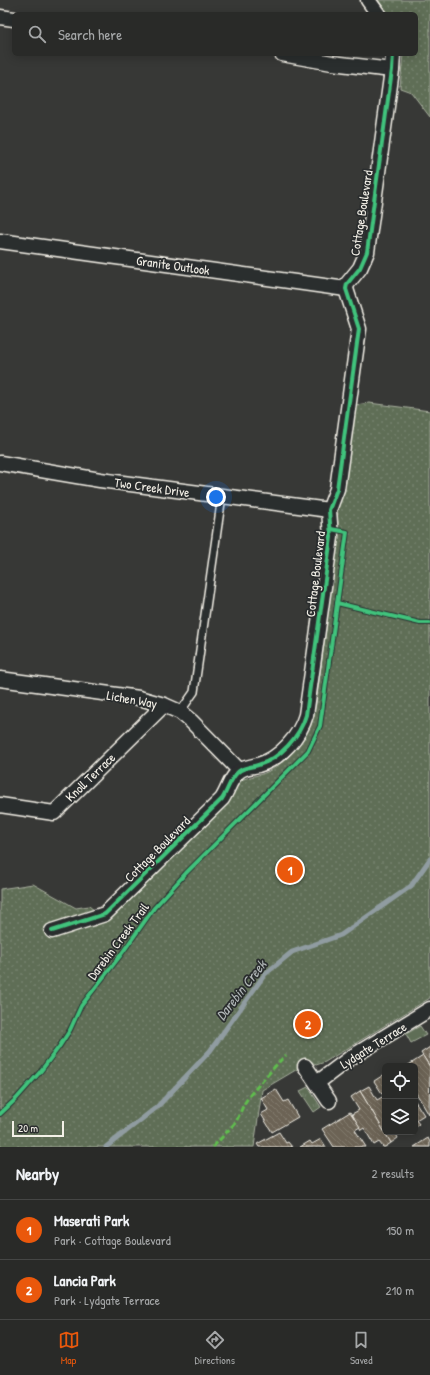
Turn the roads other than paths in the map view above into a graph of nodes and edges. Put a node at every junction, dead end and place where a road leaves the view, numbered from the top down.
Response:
1 (368, 0) edge
2 (377, 12) edge
3 (0, 17) edge
4 (12, 19) edge
5 (293, 56) edge
6 (393, 56) edge
7 (392, 70) junction
8 (0, 241) edge
9 (346, 289) junction
10 (0, 463) edge
11 (222, 496) junction
12 (329, 510) junction
13 (0, 679) edge
14 (164, 704) junction
15 (180, 712) junction
16 (239, 770) junction
17 (0, 806) edge
18 (52, 931) dead end
19 (430, 1009) edge
20 (305, 1066) dead end
21 (317, 1083) junction
22 (329, 1101) dead end

1 - 2 street
3 - 4 street
5 - 7 street
6 - 7 street, Cottage Boulevard
7 - 9 street, Cottage Boulevard
8 - 9 street, Granite Outlook
9 - 12 street, Cottage Boulevard
10 - 11 street, Two Creek Drive
11 - 12 street, Two Creek Drive
11 - 15 lane
12 - 16 street, Cottage Boulevard
13 - 14 street, Lichen Way
14 - 15 street, Lichen Way
14 - 17 street, Knoll Terrace
15 - 16 street, Lichen Way
16 - 18 street, Cottage Boulevard
19 - 21 street, Lydgate Terrace
20 - 21 street
21 - 22 street

